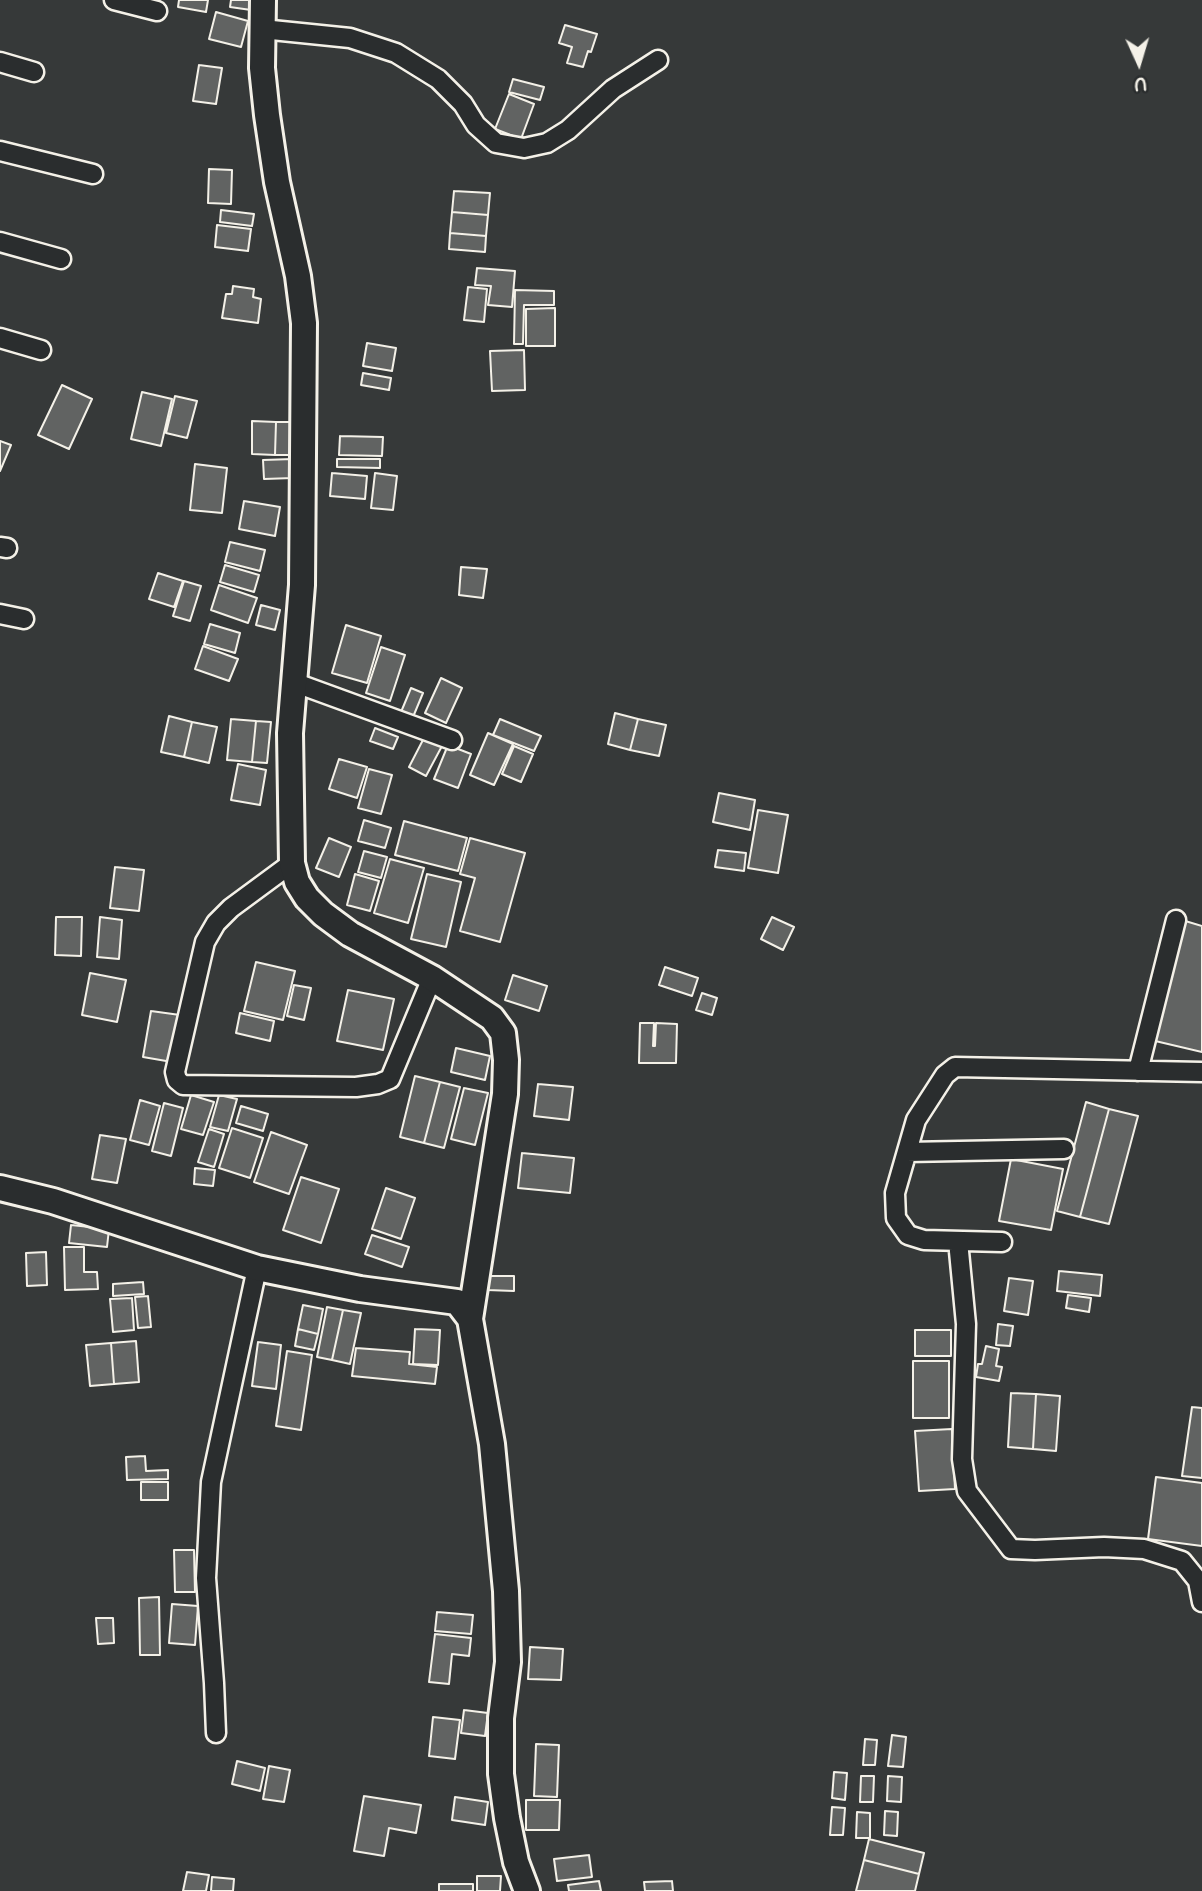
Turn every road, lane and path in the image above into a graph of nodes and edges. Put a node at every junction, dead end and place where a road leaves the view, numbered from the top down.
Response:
1 (114, 0) edge
2 (262, 0) edge
3 (157, 11) dead end
4 (262, 29) junction
5 (658, 60) dead end
6 (0, 62) edge
7 (34, 72) dead end
8 (0, 151) edge
9 (93, 174) dead end
10 (0, 242) edge
11 (61, 259) dead end
12 (0, 338) edge
13 (41, 350) dead end
14 (0, 614) edge
15 (24, 619) dead end
16 (293, 682) junction
17 (452, 740) dead end
18 (292, 863) junction
19 (1177, 920) dead end
20 (432, 978) junction
21 (1138, 1071) junction
22 (1202, 1072) edge
23 (1064, 1149) dead end
24 (906, 1152) junction
25 (0, 1188) edge
26 (958, 1241) junction
27 (1002, 1242) dead end
28 (257, 1268) junction
29 (470, 1319) junction
30 (1202, 1602) edge
31 (216, 1732) dead end
32 (527, 1891) edge

1 - 3 street
2 - 4 street
4 - 5 street
4 - 16 street
6 - 7 street
8 - 9 street
10 - 11 street
12 - 13 street
14 - 15 street
16 - 17 street
16 - 18 street
18 - 20 street
18 - 20 street
19 - 21 street
20 - 29 street
21 - 22 street
21 - 24 street
23 - 24 street
24 - 26 street
25 - 28 street
26 - 27 street
26 - 30 street
28 - 29 street
28 - 31 street
29 - 32 street

